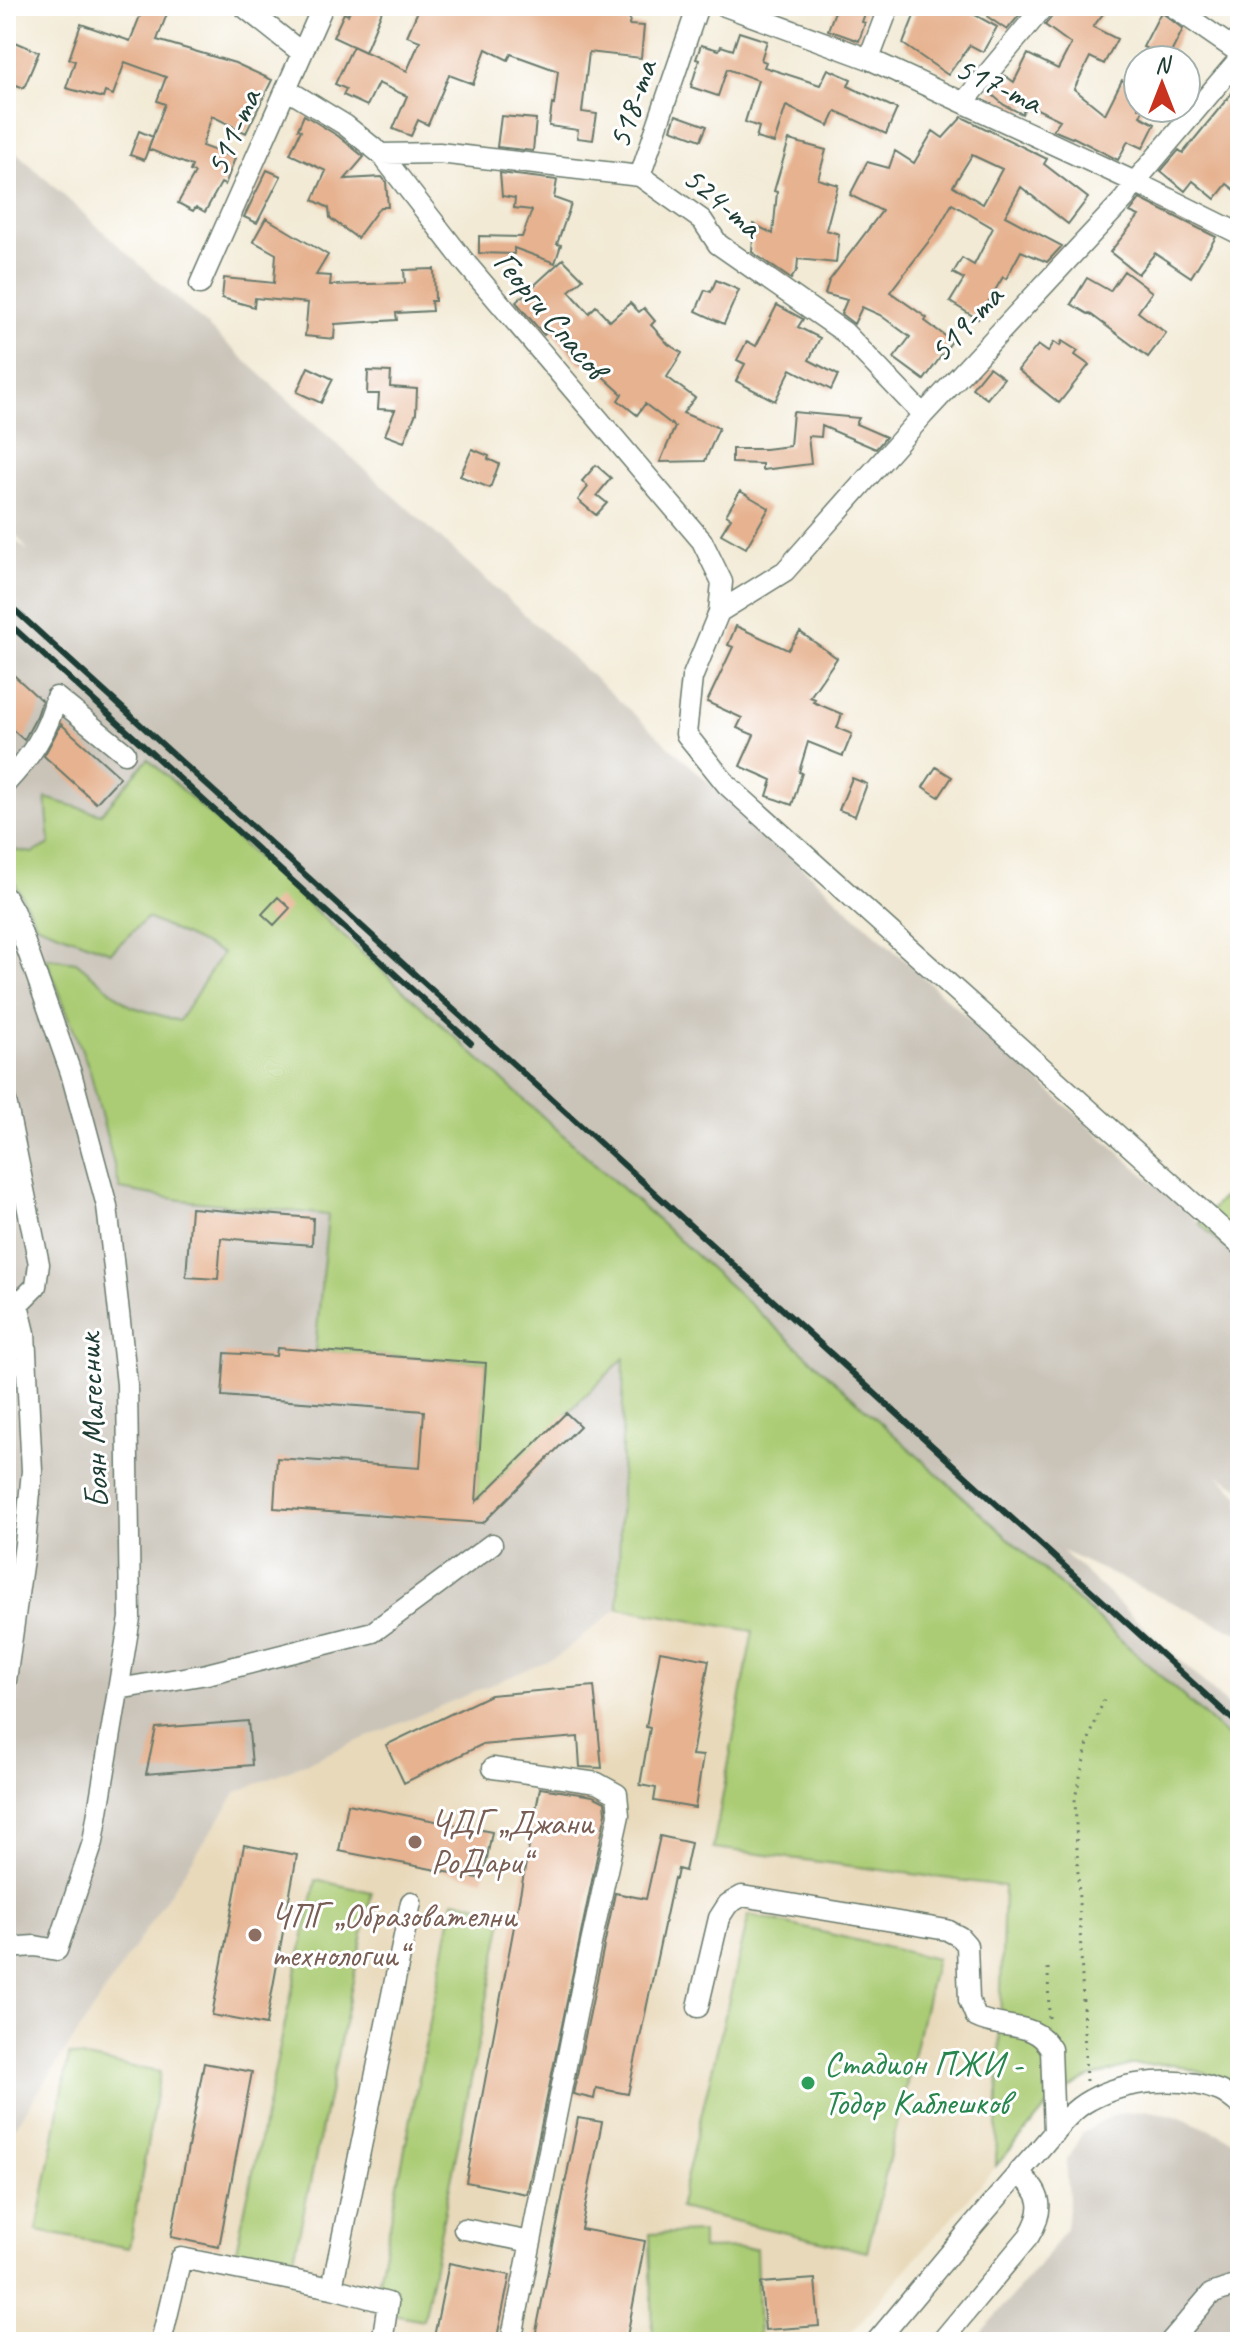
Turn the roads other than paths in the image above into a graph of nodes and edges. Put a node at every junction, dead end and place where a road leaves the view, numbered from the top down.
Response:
1 (243, 6) edge
2 (323, 6) edge
3 (698, 6) edge
4 (725, 6) edge
5 (889, 6) edge
6 (1044, 6) edge
7 (1172, 6) edge
8 (302, 53) junction
9 (1240, 56) edge
10 (869, 59) junction
11 (286, 89) junction
12 (964, 102) junction
13 (381, 154) junction
14 (640, 176) junction
15 (1135, 182) junction
16 (1240, 234) edge
17 (200, 284) dead end
18 (923, 415) junction
19 (719, 612) junction
20 (125, 753) dead end
21 (6, 783) edge
22 (6, 898) edge
23 (6, 1101) edge
24 (1240, 1245) edge
25 (12, 1298) edge
26 (492, 1544) dead end
27 (6, 1680) edge
28 (118, 1689) junction
29 (493, 1768) dead end
30 (411, 1902) dead end
31 (6, 1948) edge
32 (698, 2007) dead end
33 (1240, 2105) edge
34 (1054, 2133) junction
35 (1018, 2172) junction
36 (464, 2229) dead end
37 (531, 2242) junction
38 (1240, 2284) edge
39 (332, 2288) junction
40 (161, 2342) edge
41 (382, 2342) edge
42 (511, 2342) edge
43 (876, 2342) edge
44 (941, 2342) edge
45 (1170, 2342) edge

1 - 8 street
2 - 8 street, 511-та
3 - 14 street, 518-та
4 - 10 street, 517-та
5 - 10 street
6 - 12 street
7 - 9 street
8 - 11 street, 511-та
9 - 15 street, 519-та
10 - 12 street, 517-та
11 - 13 street, Георги Спасов
11 - 17 street, 511-та
12 - 15 street, 517-та
13 - 14 street, 524-та
13 - 19 street, Георги Спасов
14 - 18 street, 524-та
15 - 16 street, 517-та
15 - 18 street, 519-та
18 - 19 street, 519-та
19 - 24 street
20 - 21 street
22 - 28 street, Боян Магесник
23 - 25 street
25 - 27 street
26 - 28 street
28 - 31 street, Боян Магесник
29 - 37 street
30 - 39 street
32 - 34 street
33 - 34 street
34 - 35 street
35 - 43 street
35 - 44 street
36 - 37 street
37 - 42 street
38 - 45 street
39 - 40 street
39 - 41 street

